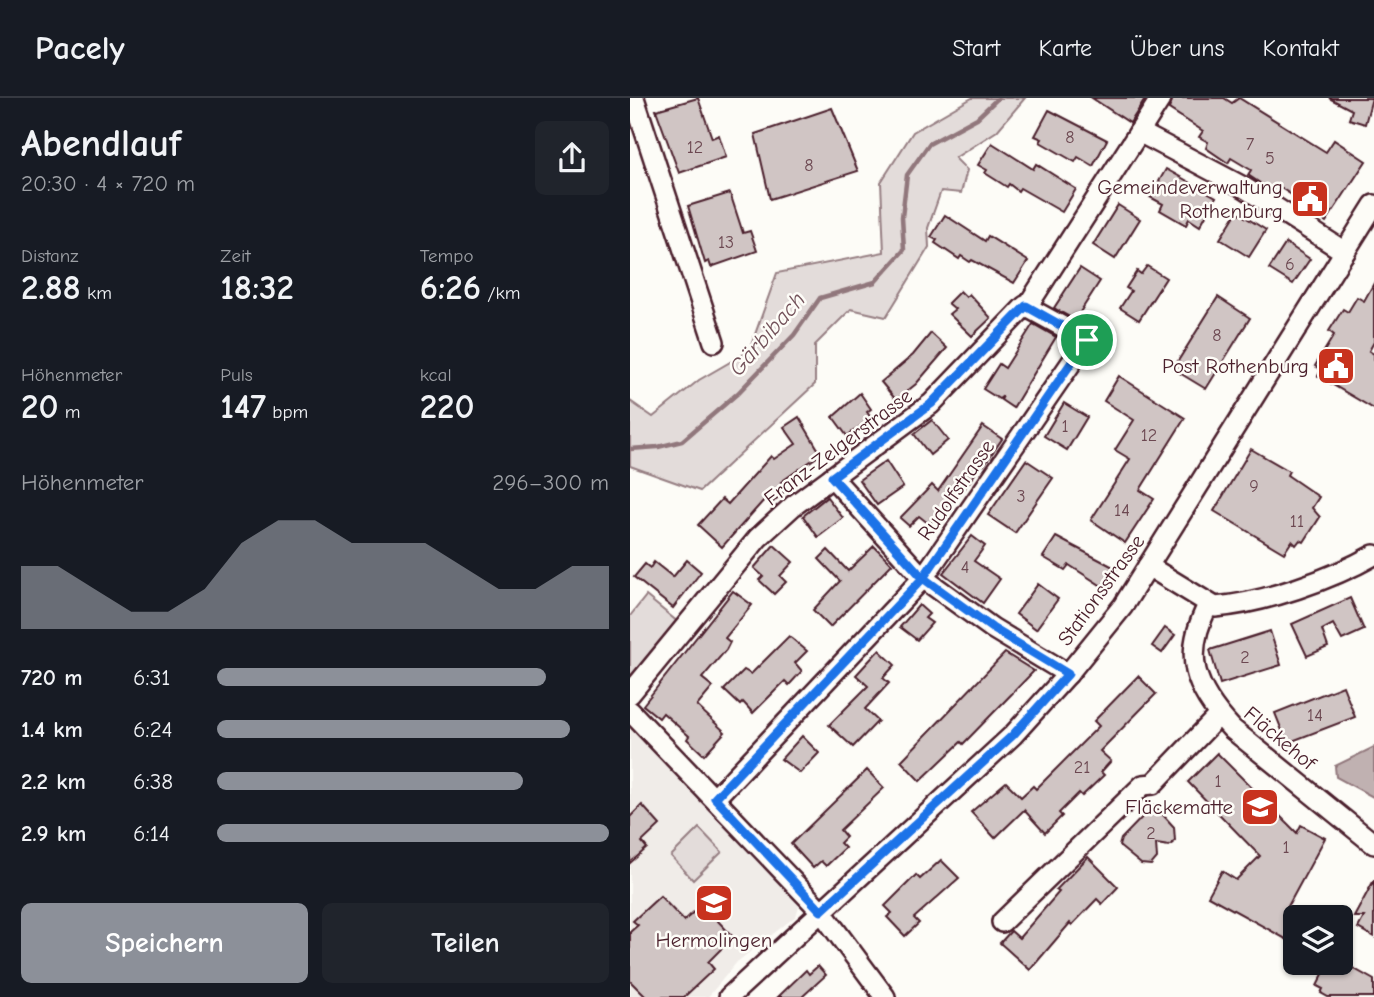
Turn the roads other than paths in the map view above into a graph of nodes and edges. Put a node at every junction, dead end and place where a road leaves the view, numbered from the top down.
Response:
1 (634, 98) edge
2 (1161, 98) edge
3 (1139, 132) junction
4 (1374, 205) edge
5 (1345, 252) junction
6 (1029, 302) junction
7 (714, 342) dead end
8 (832, 477) junction
9 (1374, 555) edge
10 (1148, 566) junction
11 (923, 578) junction
12 (1208, 605) junction
13 (1068, 674) junction
14 (630, 694) edge
15 (630, 711) edge
16 (1219, 716) junction
17 (715, 798) junction
18 (1374, 844) edge
19 (821, 911) junction
20 (1002, 922) dead end
21 (729, 997) edge
22 (885, 997) edge

1 - 7 street
2 - 3 street, Franz-Zelgerstrasse
3 - 5 street
3 - 6 street, Franz-Zelgerstrasse
4 - 5 street, Stationsstrasse
5 - 10 street, Stationsstrasse
6 - 8 street, Franz-Zelgerstrasse
6 - 11 street, Rudolfstrasse
8 - 11 street
8 - 14 street, Franz-Zelgerstrasse
9 - 12 street
10 - 12 street
10 - 13 street, Stationsstrasse
11 - 13 street
11 - 17 street, Rudolfstrasse
12 - 16 street, Fläckehof
13 - 19 street, Stationsstrasse
15 - 17 street
16 - 18 street, Fläckehof
16 - 20 street
17 - 19 street
19 - 21 street, Stationsstrasse
19 - 22 street

